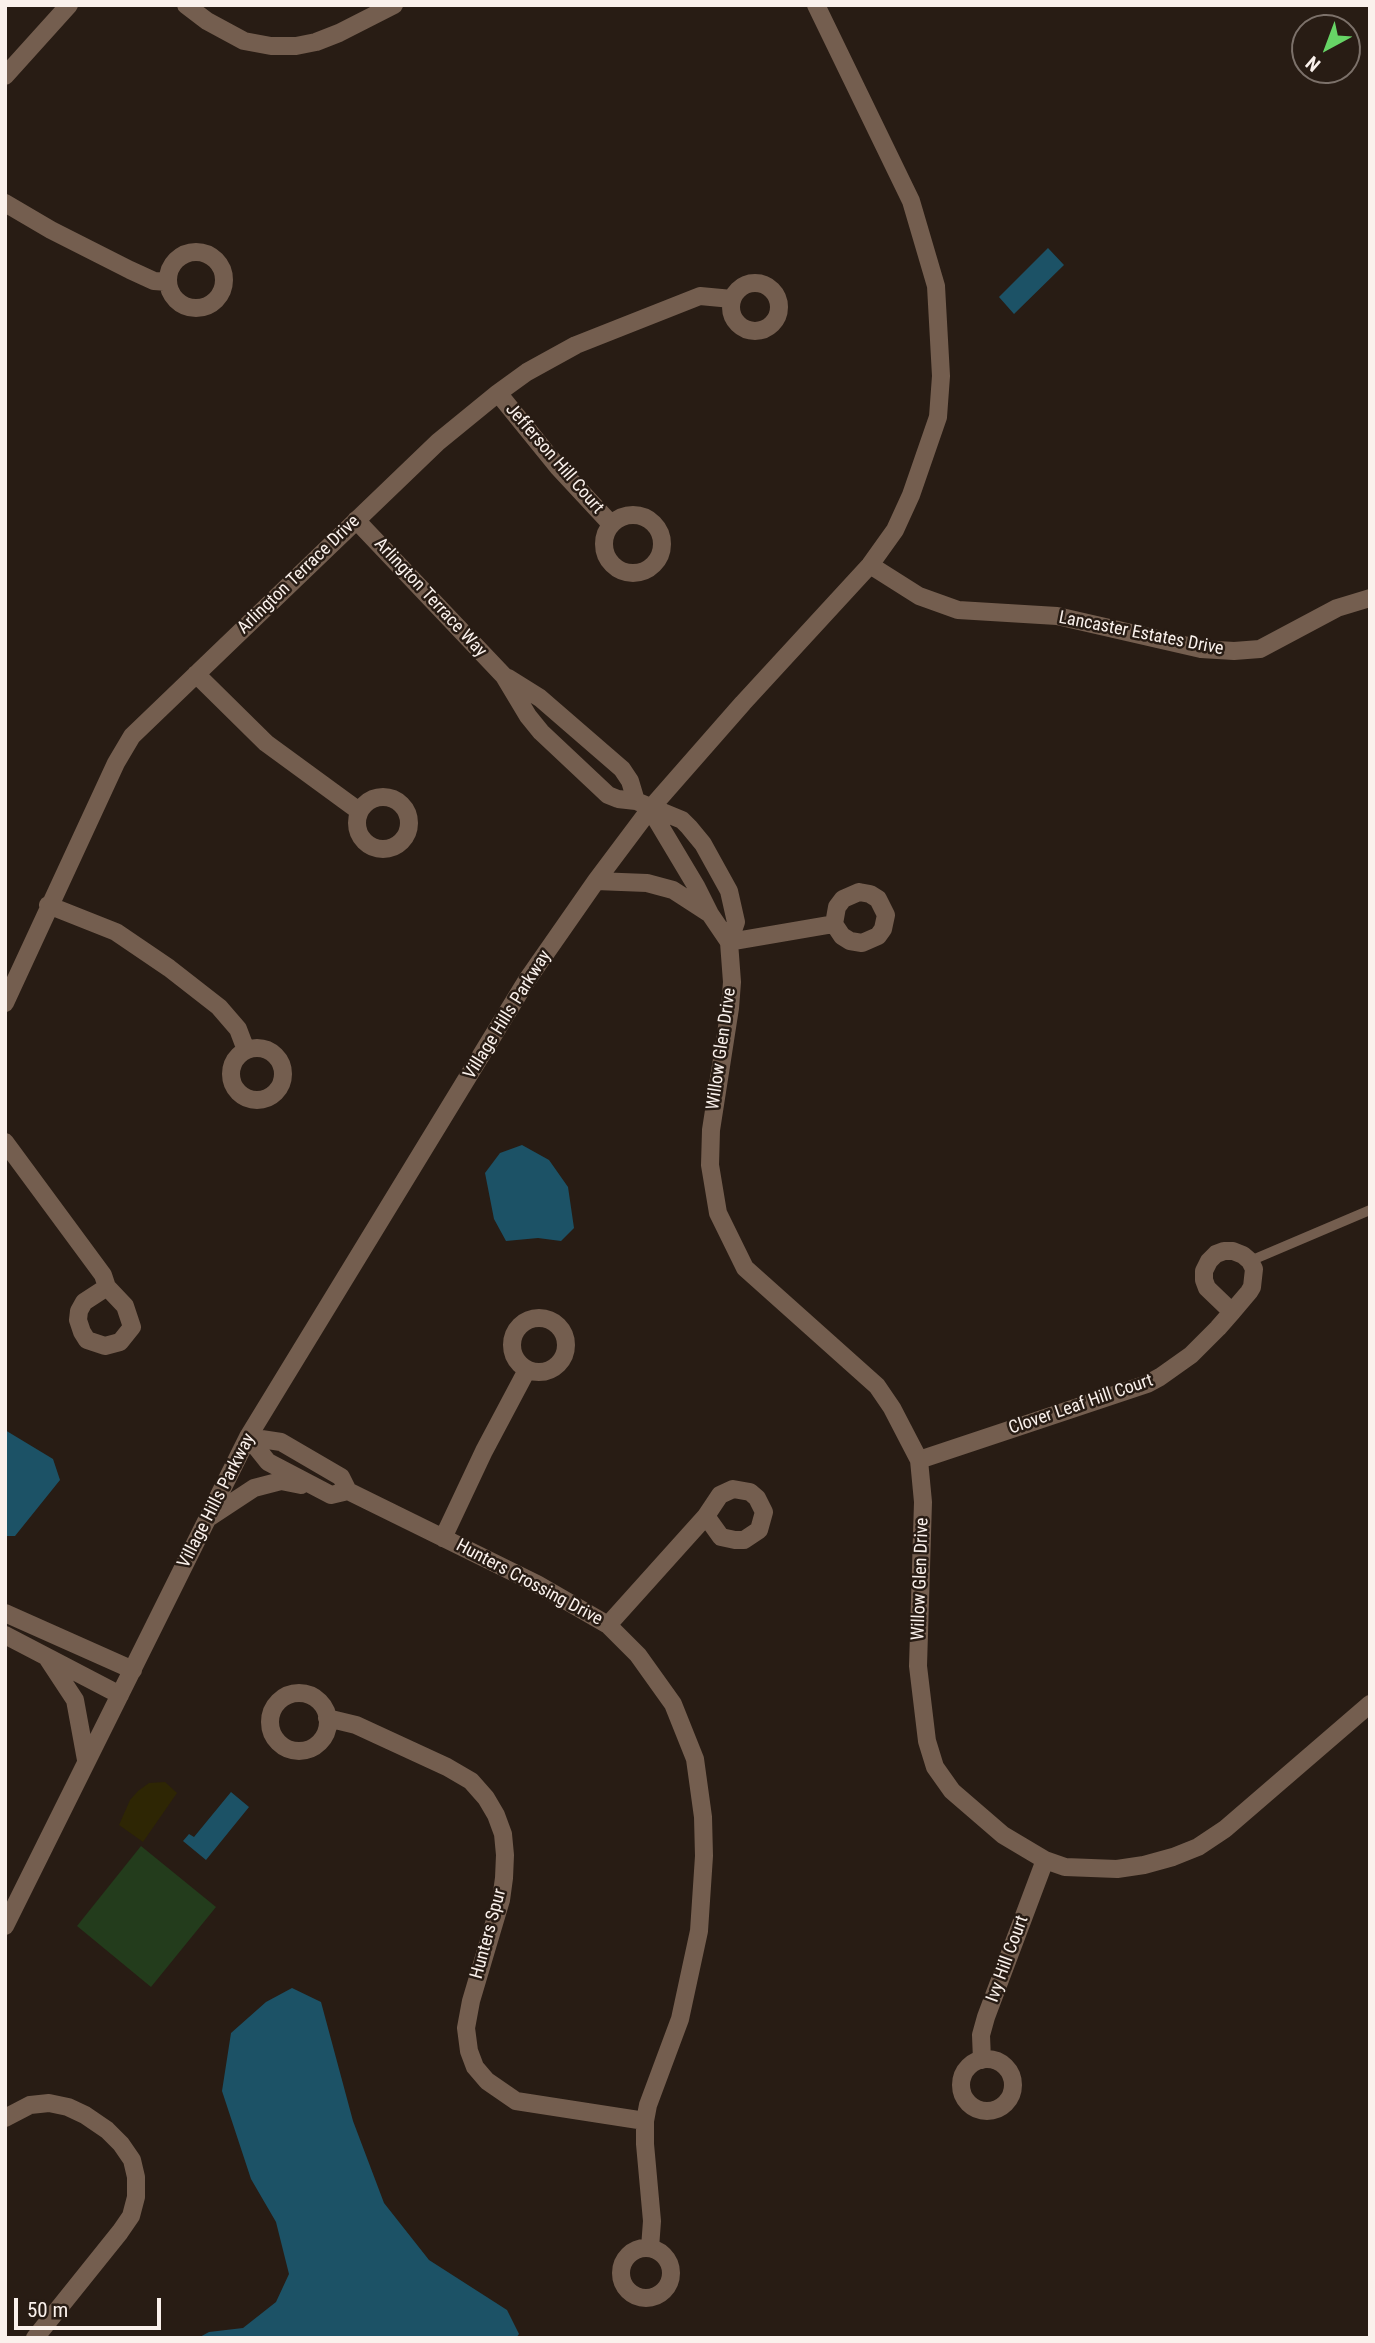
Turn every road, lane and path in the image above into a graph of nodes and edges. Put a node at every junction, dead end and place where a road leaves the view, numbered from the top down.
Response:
1 (69, 5) edge
2 (186, 5) edge
3 (394, 5) edge
4 (816, 5) edge
5 (5, 76) edge
6 (5, 203) edge
7 (168, 282) dead end
8 (732, 299) dead end
9 (498, 393) junction
10 (356, 520) junction
11 (611, 524) dead end
12 (870, 565) junction
13 (1370, 598) edge
14 (196, 674) junction
15 (504, 676) junction
16 (643, 805) junction
17 (359, 811) dead end
18 (596, 881) junction
19 (48, 905) junction
20 (710, 914) junction
21 (834, 924) dead end
22 (729, 942) junction
23 (5, 1003) edge
24 (246, 1050) dead end
25 (5, 1142) edge
26 (1370, 1210) edge
27 (1250, 1261) junction
28 (107, 1287) dead end
29 (1232, 1312) junction
30 (527, 1370) dead end
31 (248, 1437) junction
32 (919, 1460) junction
33 (318, 1488) junction
34 (348, 1491) junction
35 (710, 1510) dead end
36 (207, 1519) junction
37 (443, 1538) junction
38 (5, 1613) edge
39 (608, 1625) junction
40 (5, 1635) edge
41 (48, 1659) junction
42 (133, 1670) junction
43 (120, 1695) junction
44 (1370, 1704) edge
45 (327, 1718) dead end
46 (86, 1760) junction
47 (1045, 1860) junction
48 (5, 1926) edge
49 (982, 2060) dead end
50 (5, 2118) edge
51 (645, 2121) junction
52 (650, 2248) dead end
53 (35, 2338) edge

1 - 5 street
2 - 3 street
4 - 12 street, Village Hills Parkway
6 - 7 street
8 - 9 street, Arlington Terrace Drive
9 - 10 street, Arlington Terrace Drive
9 - 11 street, Jefferson Hill Court
10 - 14 street, Arlington Terrace Drive
10 - 15 street, Arlington Terrace Way
12 - 13 street, Lancaster Estates Drive
12 - 16 street, Village Hills Parkway
14 - 17 street
14 - 19 street, Arlington Terrace Drive
15 - 16 street, Arlington Terrace Way
15 - 16 street, Arlington Terrace Way
16 - 18 street, Village Hills Parkway
16 - 20 street, Willow Glen Drive
16 - 22 street, Willow Glen Drive
18 - 20 street
18 - 31 street, Village Hills Parkway
19 - 23 street, Arlington Terrace Drive
19 - 24 street
20 - 22 street, Willow Glen Drive
21 - 22 street
22 - 32 street, Willow Glen Drive
25 - 28 street
26 - 27 lane
27 - 29 street, Clover Leaf Hill Court
27 - 29 street
29 - 32 street, Clover Leaf Hill Court
30 - 37 street
31 - 33 street, Hunters Crossing Drive
31 - 34 street, Hunters Crossing Drive
31 - 36 street, Village Hills Parkway
32 - 47 street, Willow Glen Drive
33 - 34 street, Hunters Crossing Drive
33 - 36 street, Hunters Crossing Drive
34 - 37 street, Hunters Crossing Drive
35 - 39 street
36 - 42 street, Village Hills Parkway
37 - 39 street, Hunters Crossing Drive
38 - 42 street
39 - 51 street, Hunters Crossing Drive
40 - 41 street
41 - 43 street
41 - 46 street
42 - 43 street, Village Hills Parkway
43 - 46 street, Village Hills Parkway
44 - 47 street, Willow Glen Drive
45 - 51 street, Hunters Spur
46 - 48 street, Village Hills Parkway
47 - 49 street, Ivy Hill Court
50 - 53 street
51 - 52 street, Hunters Crossing Drive

